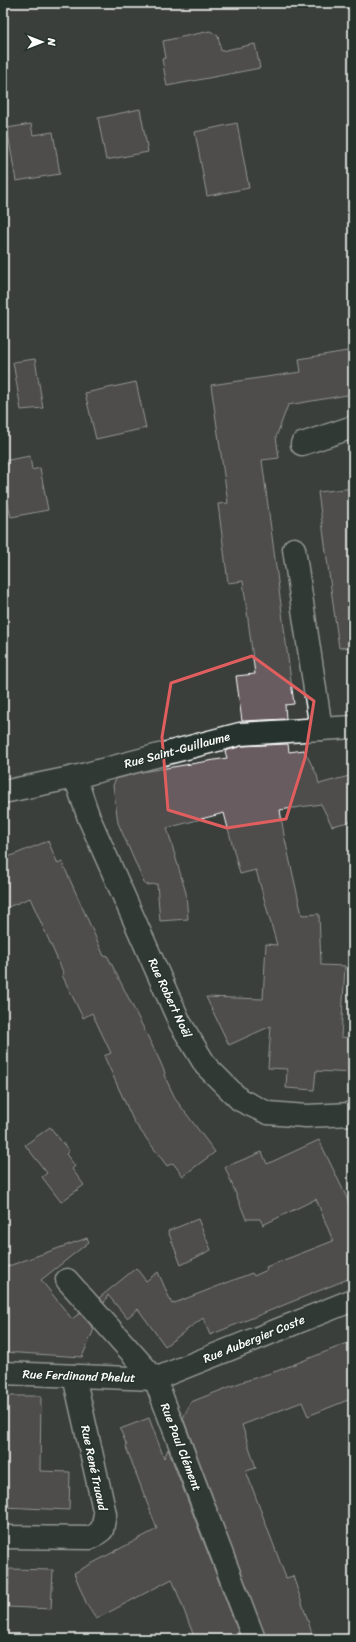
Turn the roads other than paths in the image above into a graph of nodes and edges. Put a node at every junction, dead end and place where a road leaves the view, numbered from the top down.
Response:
1 (353, 427) edge
2 (302, 444) dead end
3 (294, 549) dead end
4 (353, 727) edge
5 (321, 729) junction
6 (75, 777) junction
7 (3, 792) edge
8 (353, 1114) edge
9 (67, 1280) dead end
10 (353, 1300) edge
11 (3, 1373) edge
12 (74, 1376) junction
13 (155, 1379) junction
14 (3, 1537) edge
15 (254, 1639) edge

1 - 2 street
3 - 5 street
4 - 5 street, Rue Saint-Guillaume
5 - 6 street, Rue Saint-Guillaume
6 - 7 street, Rue Saint-Guillaume
6 - 8 street, Rue Robert Noël
9 - 13 street, Rue Paul Clément
10 - 13 street, Rue Aubergier Coste
11 - 12 street, Rue Ferdinand Phelut
12 - 13 street, Rue Ferdinand Phelut
12 - 14 street, Rue René Truaud
13 - 15 street, Rue Paul Clément

